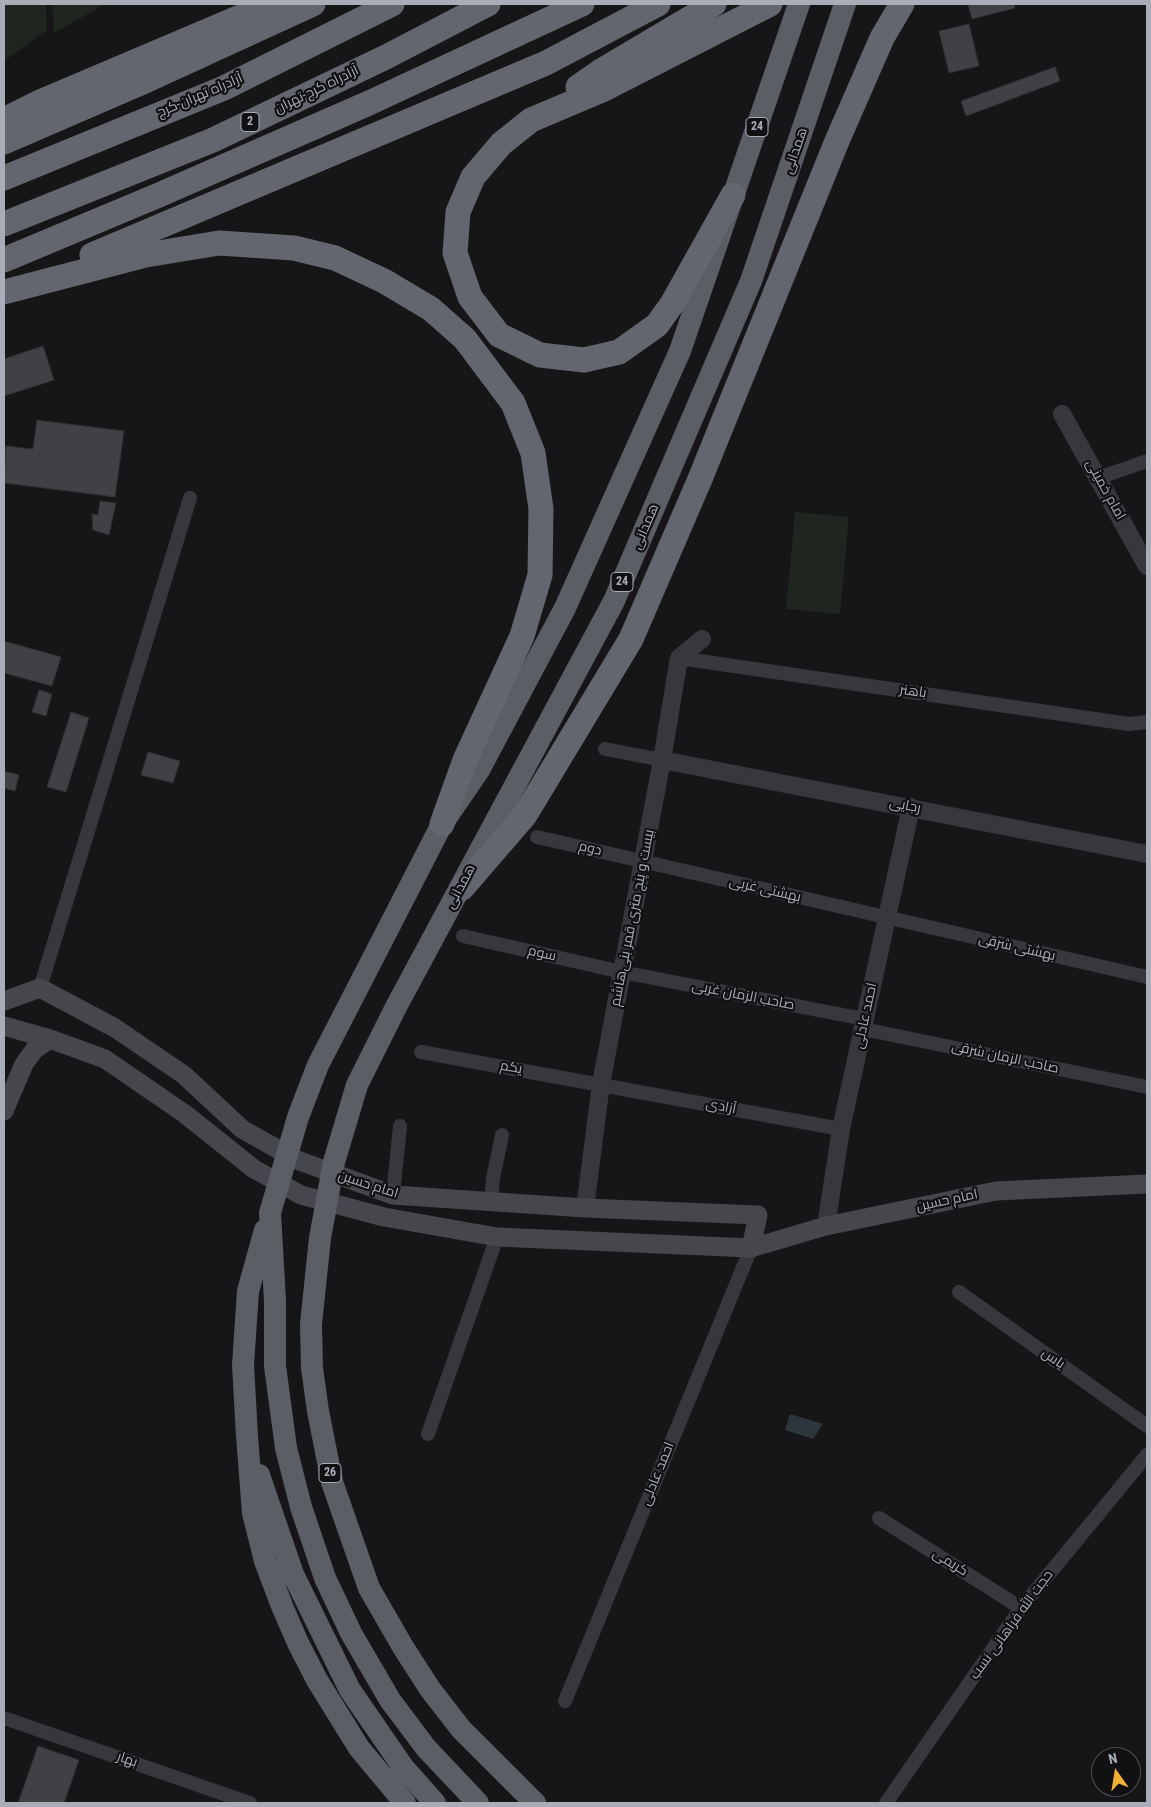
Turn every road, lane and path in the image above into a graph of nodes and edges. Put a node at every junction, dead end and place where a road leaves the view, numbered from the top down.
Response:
1 (235, 4) edge
2 (271, 4) edge
3 (313, 4) edge
4 (392, 4) edge
5 (488, 4) edge
6 (582, 4) edge
7 (658, 4) edge
8 (714, 4) edge
9 (770, 4) edge
10 (799, 4) edge
11 (845, 4) edge
12 (902, 4) edge
13 (94, 80) junction
14 (4, 120) edge
15 (531, 120) junction
16 (4, 142) edge
17 (4, 178) edge
18 (733, 195) junction
19 (4, 224) edge
20 (4, 260) edge
21 (10, 289) edge
22 (1062, 414) dead end
23 (1147, 462) edge
24 (1098, 478) junction
25 (190, 498) dead end
26 (1146, 563) edge
27 (702, 639) dead end
28 (679, 658) junction
29 (1147, 722) edge
30 (605, 749) dead end
31 (662, 760) junction
32 (911, 808) junction
33 (442, 824) junction
34 (537, 837) dead end
35 (1147, 854) edge
36 (643, 861) junction
37 (462, 888) junction
38 (887, 919) junction
39 (463, 936) dead end
40 (622, 972) junction
41 (1147, 977) edge
42 (40, 988) junction
43 (4, 1001) edge
44 (864, 1024) junction
45 (4, 1026) edge
46 (50, 1039) junction
47 (421, 1052) dead end
48 (4, 1072) edge
49 (601, 1084) junction
50 (357, 1085) joint
51 (1147, 1087) edge
52 (10, 1092) junction
53 (4, 1111) edge
54 (400, 1126) dead end
55 (841, 1129) junction
56 (502, 1135) dead end
57 (1147, 1184) edge
58 (393, 1195) junction
59 (491, 1202) junction
60 (585, 1208) junction
61 (270, 1212) junction
62 (826, 1226) junction
63 (497, 1237) junction
64 (751, 1248) junction
65 (959, 1292) dead end
66 (1147, 1426) edge
67 (428, 1434) dead end
68 (247, 1436) junction
69 (1147, 1456) edge
70 (879, 1518) dead end
71 (1021, 1608) junction
72 (565, 1701) dead end
73 (4, 1718) edge
74 (250, 1803) edge
75 (405, 1803) edge
76 (435, 1803) edge
77 (478, 1803) edge
78 (536, 1803) edge
79 (886, 1803) edge

1 - 13 highway
2 - 13 highway
3 - 16 highway
4 - 17 highway, آزادراه تهران-کرج
5 - 19 highway, آزادراه کرج-تهران / 2
6 - 20 highway
7 - 21 highway
8 - 15 highway
9 - 15 highway
10 - 18 highway, 24
11 - 37 highway, همدانی / 24
12 - 37 highway
13 - 14 highway
15 - 18 highway
18 - 33 highway, 24
21 - 33 highway
22 - 24 street, امام خمینی
23 - 24 street
24 - 26 street, امام خمینی
25 - 42 street
27 - 28 street
28 - 29 street, باهنر
28 - 31 street, بیست و پنج متری قمر بنی‌هاشم
30 - 31 street
31 - 32 street, رجایی
31 - 36 street, بیست و پنج متری قمر بنی‌هاشم
32 - 35 street, رجایی
32 - 38 street, احمد عادلی
33 - 61 highway, 24
34 - 36 street, دوم
36 - 38 street, بهشتی غربی
36 - 40 street, بیست و پنج متری قمر بنی‌هاشم
37 - 50 highway, همدانی / 24
38 - 41 street, بهشتی شرقی
38 - 44 street, احمد عادلی
39 - 40 street, سوم
40 - 44 street, صاحب الزمان غربی
40 - 49 street, بیست و پنج متری قمر بنی‌هاشم
42 - 43 main road
42 - 58 main road, امام حسین
44 - 51 street, صاحب الزمان شرقی
44 - 55 street, احمد عادلی
45 - 46 main road, امام حسین
46 - 52 main road
46 - 63 main road, امام حسین
47 - 49 street, یکم
48 - 52 main road
49 - 55 street, آزادی
49 - 60 street, بیست و پنج متری قمر بنی‌هاشم
50 - 78 highway, 26
52 - 53 main road
54 - 58 street
55 - 62 street, احمد عادلی
56 - 59 street
57 - 62 main road, امام حسین
58 - 59 main road, امام حسین
59 - 60 main road, امام حسین
60 - 64 main road, امام حسین
61 - 68 highway
61 - 77 highway
62 - 64 main road, امام حسین
63 - 64 main road, امام حسین
63 - 67 street
64 - 72 street, احمد عادلی
65 - 66 street, یاس
68 - 75 highway
68 - 76 highway
69 - 71 street, حجت الله فراهانی نسب
70 - 71 street, کریمی
71 - 79 street, حجت الله فراهانی نسب
73 - 74 street, بهار

